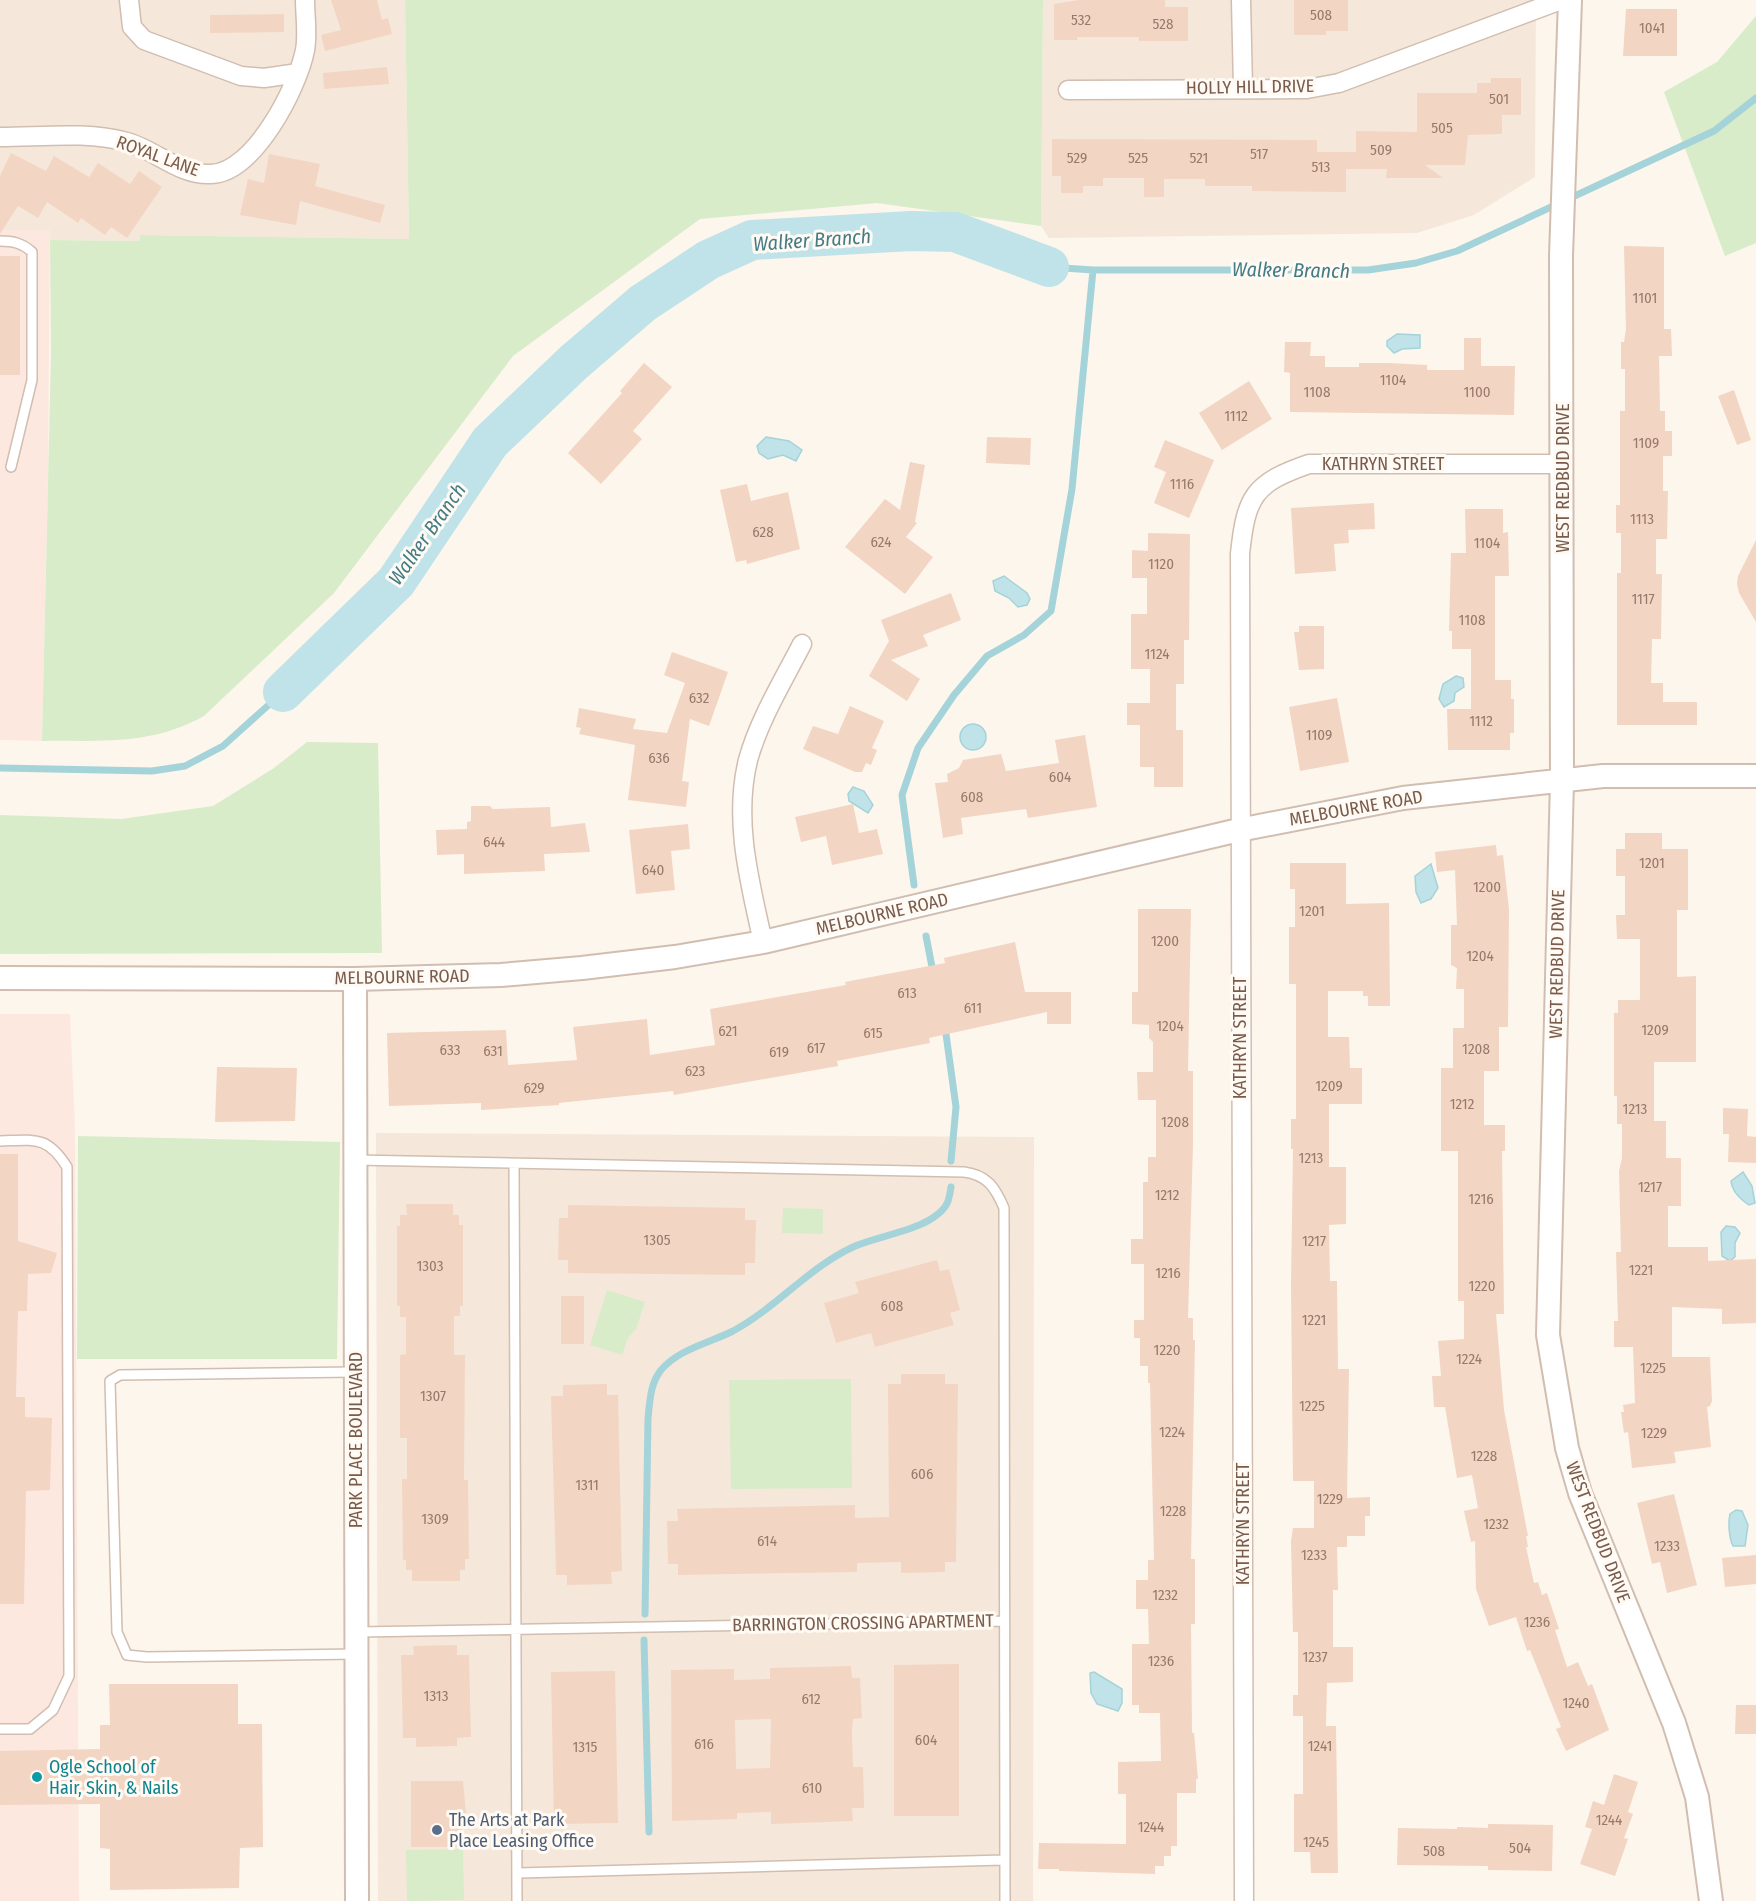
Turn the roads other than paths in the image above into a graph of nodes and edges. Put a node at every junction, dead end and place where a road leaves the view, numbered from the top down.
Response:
1 (129, 0) edge
2 (305, 0) edge
3 (1241, 0) edge
4 (1561, 0) edge
5 (1570, 0) edge
6 (298, 73) junction
7 (1243, 88) junction
8 (1068, 90) dead end
9 (0, 138) edge
10 (0, 241) edge
11 (1563, 464) junction
12 (11, 467) dead end
13 (802, 644) dead end
14 (1756, 776) edge
15 (1562, 781) junction
16 (1239, 830) junction
17 (763, 942) junction
18 (0, 978) edge
19 (356, 979) junction
20 (0, 1140) edge
21 (356, 1160) junction
22 (514, 1165) junction
23 (356, 1372) junction
24 (1003, 1621) junction
25 (515, 1629) junction
26 (356, 1632) junction
27 (356, 1654) junction
28 (0, 1729) edge
29 (1004, 1860) junction
30 (519, 1873) junction
31 (357, 1901) edge
32 (517, 1901) edge
33 (1005, 1901) edge
34 (1244, 1901) edge
35 (1711, 1901) edge

1 - 6 street
2 - 6 street, ROYAL LANE
3 - 7 street
4 - 7 street, HOLLY HILL DRIVE
5 - 11 street, WEST REDBUD DRIVE
6 - 9 street, ROYAL LANE
7 - 8 street, HOLLY HILL DRIVE
10 - 12 lane
11 - 15 street, WEST REDBUD DRIVE
11 - 16 street, KATHRYN STREET
13 - 17 street
14 - 15 street, MELBOURNE ROAD
15 - 16 street, MELBOURNE ROAD
15 - 35 street, WEST REDBUD DRIVE
16 - 17 street, MELBOURNE ROAD
16 - 34 street, KATHRYN STREET
17 - 19 street, MELBOURNE ROAD
18 - 19 street, MELBOURNE ROAD
19 - 21 street, PARK PLACE BOULEVARD
20 - 28 lane
21 - 22 lane
21 - 23 street, PARK PLACE BOULEVARD
22 - 24 lane
22 - 25 lane
23 - 26 street, PARK PLACE BOULEVARD
23 - 27 lane
24 - 25 lane, BARRINGTON CROSSING APARTMENT
24 - 29 lane, BARRINGTON CROSSING APARTMENT
25 - 26 lane, BARRINGTON CROSSING APARTMENT
25 - 30 lane
26 - 27 street, PARK PLACE BOULEVARD
27 - 31 street, PARK PLACE BOULEVARD
29 - 30 lane
29 - 33 lane, BARRINGTON CROSSING APARTMENT
30 - 32 lane

